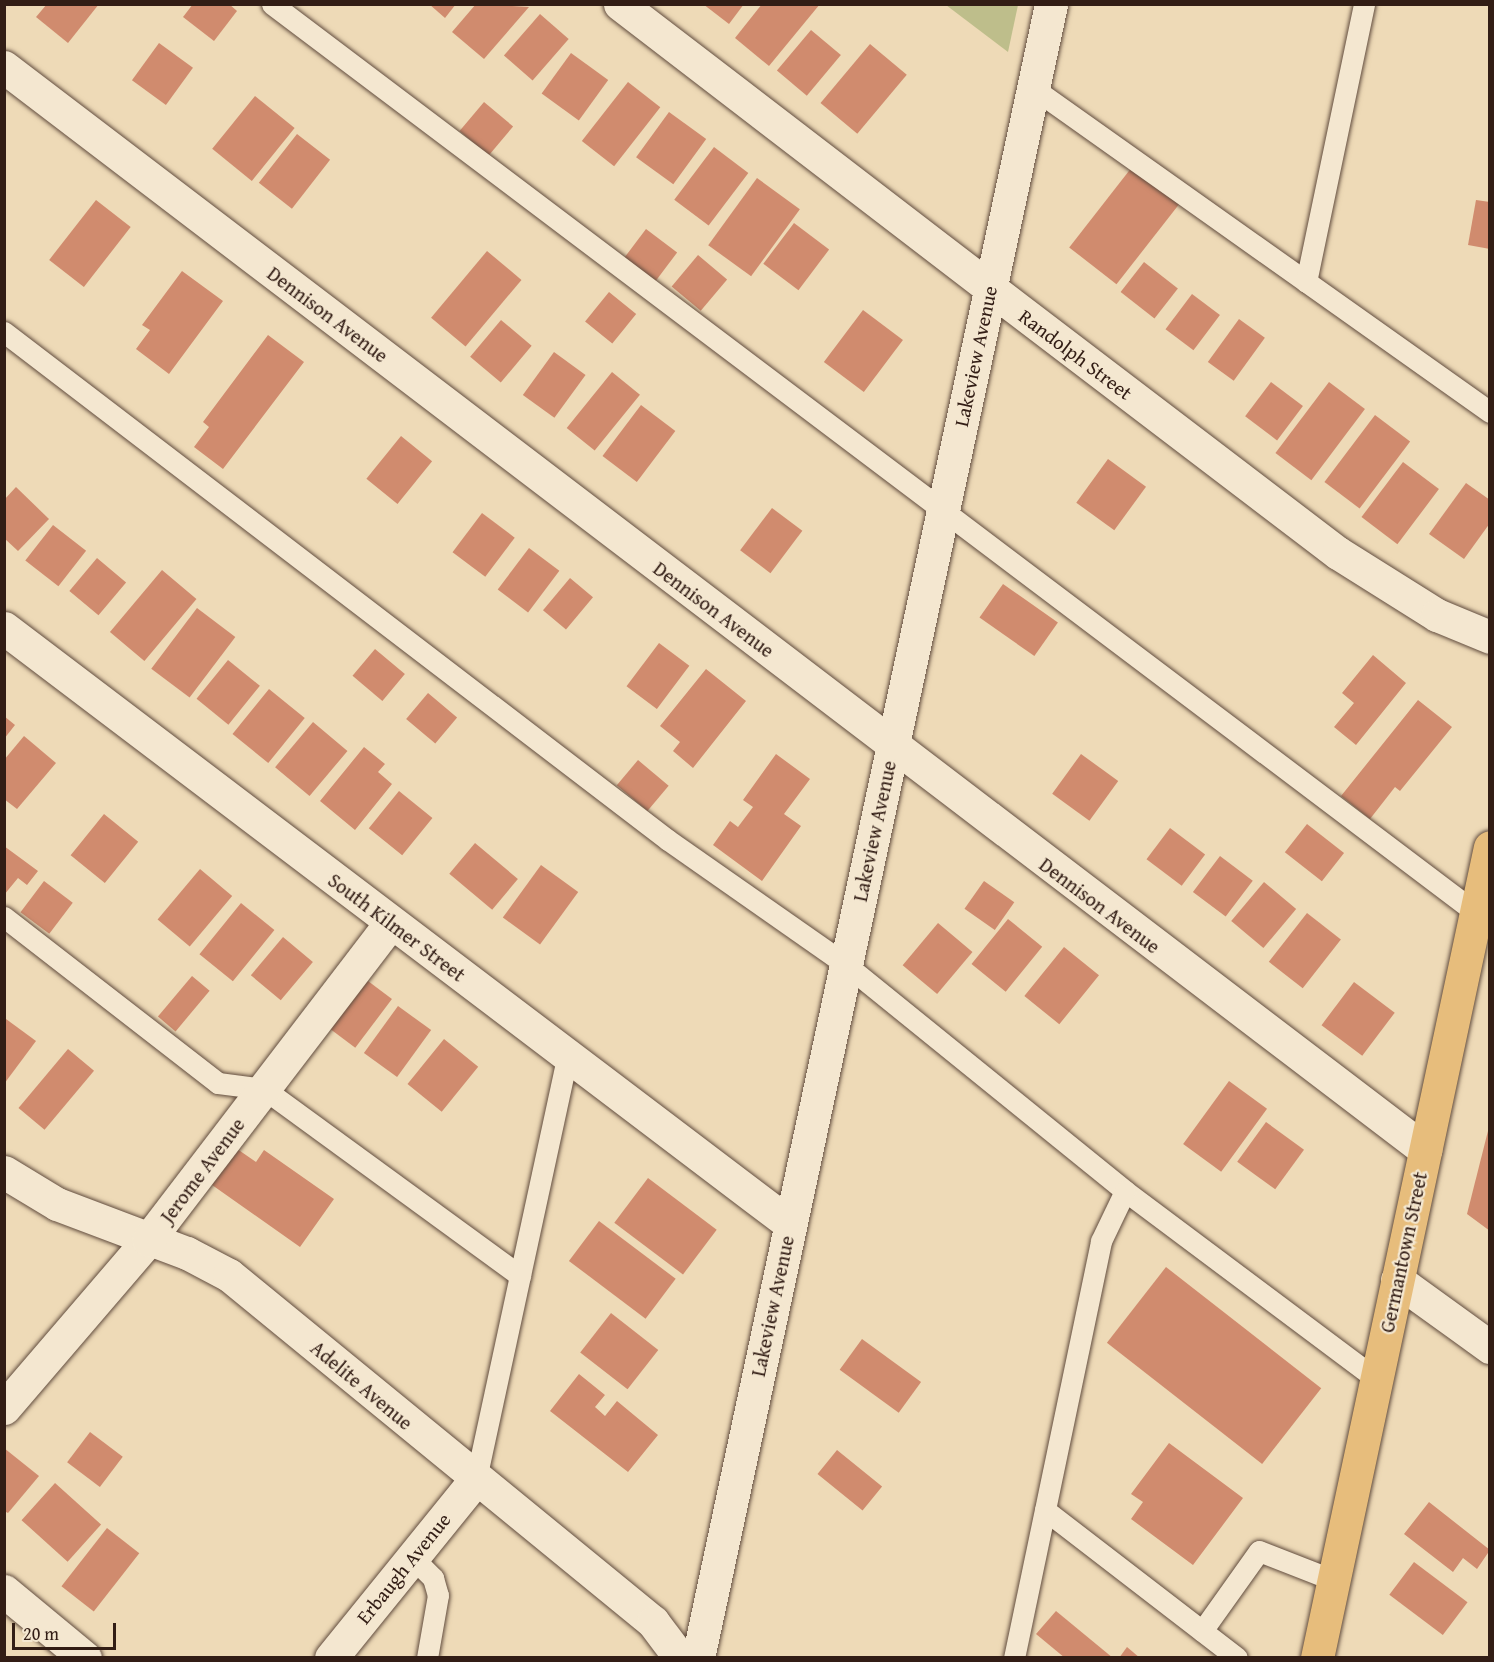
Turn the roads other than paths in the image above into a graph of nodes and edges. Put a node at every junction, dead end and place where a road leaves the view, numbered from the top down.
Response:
1 (272, 4) edge
2 (620, 4) edge
3 (1051, 4) edge
4 (1364, 4) edge
5 (4, 66) edge
6 (1033, 88) junction
7 (1306, 282) junction
8 (990, 288) junction
9 (4, 332) edge
10 (1490, 412) edge
11 (941, 514) junction
12 (4, 628) edge
13 (1490, 637) edge
14 (892, 745) junction
15 (1490, 847) edge
16 (1476, 912) junction
17 (4, 916) edge
18 (390, 923) junction
19 (845, 964) junction
20 (568, 1054) junction
21 (264, 1089) junction
22 (1425, 1150) junction
23 (4, 1172) edge
24 (1125, 1191) junction
25 (790, 1224) junction
26 (148, 1240) junction
27 (520, 1276) junction
28 (1397, 1280) junction
29 (1490, 1347) edge
30 (1376, 1379) junction
31 (4, 1408) edge
32 (476, 1479) junction
33 (1045, 1510) junction
34 (412, 1557) junction
35 (1333, 1580) junction
36 (4, 1591) edge
37 (1202, 1630) junction
38 (85, 1658) edge
39 (331, 1658) edge
40 (427, 1658) edge
41 (680, 1658) edge
42 (698, 1658) edge
43 (1014, 1658) edge
44 (1237, 1658) edge
45 (1317, 1658) edge

1 - 11 lane
2 - 8 street, Randolph Street
3 - 6 street, Lakeview Avenue
4 - 7 lane
5 - 14 street, Dennison Avenue
6 - 7 lane
6 - 8 street, Lakeview Avenue
7 - 10 lane
8 - 11 street, Lakeview Avenue
8 - 13 street, Randolph Street
9 - 19 lane
11 - 14 street, Lakeview Avenue
11 - 16 lane
12 - 18 street, South Kilmer Street
14 - 19 street, Lakeview Avenue
14 - 22 street, Dennison Avenue
15 - 16 main road, Germantown Street
16 - 22 main road, Germantown Street
17 - 21 lane
18 - 20 street, South Kilmer Street
18 - 21 street, Jerome Avenue
19 - 24 lane
19 - 25 street, Lakeview Avenue
20 - 25 street, South Kilmer Street
20 - 27 lane
21 - 26 street, Jerome Avenue
21 - 27 lane
22 - 28 main road, Germantown Street
23 - 26 street, Adelite Avenue
24 - 30 lane
24 - 33 lane
25 - 42 street, Lakeview Avenue
26 - 31 street, Jerome Avenue
26 - 32 street, Adelite Avenue
27 - 32 lane
28 - 29 street
28 - 30 main road, Germantown Street
30 - 35 main road, Germantown Street
32 - 34 street, Erbaugh Avenue
32 - 41 street, Adelite Avenue
33 - 37 lane
33 - 43 lane
34 - 39 street, Erbaugh Avenue
34 - 40 lane
35 - 37 lane
35 - 45 main road, Germantown Street
36 - 38 street
37 - 44 lane

